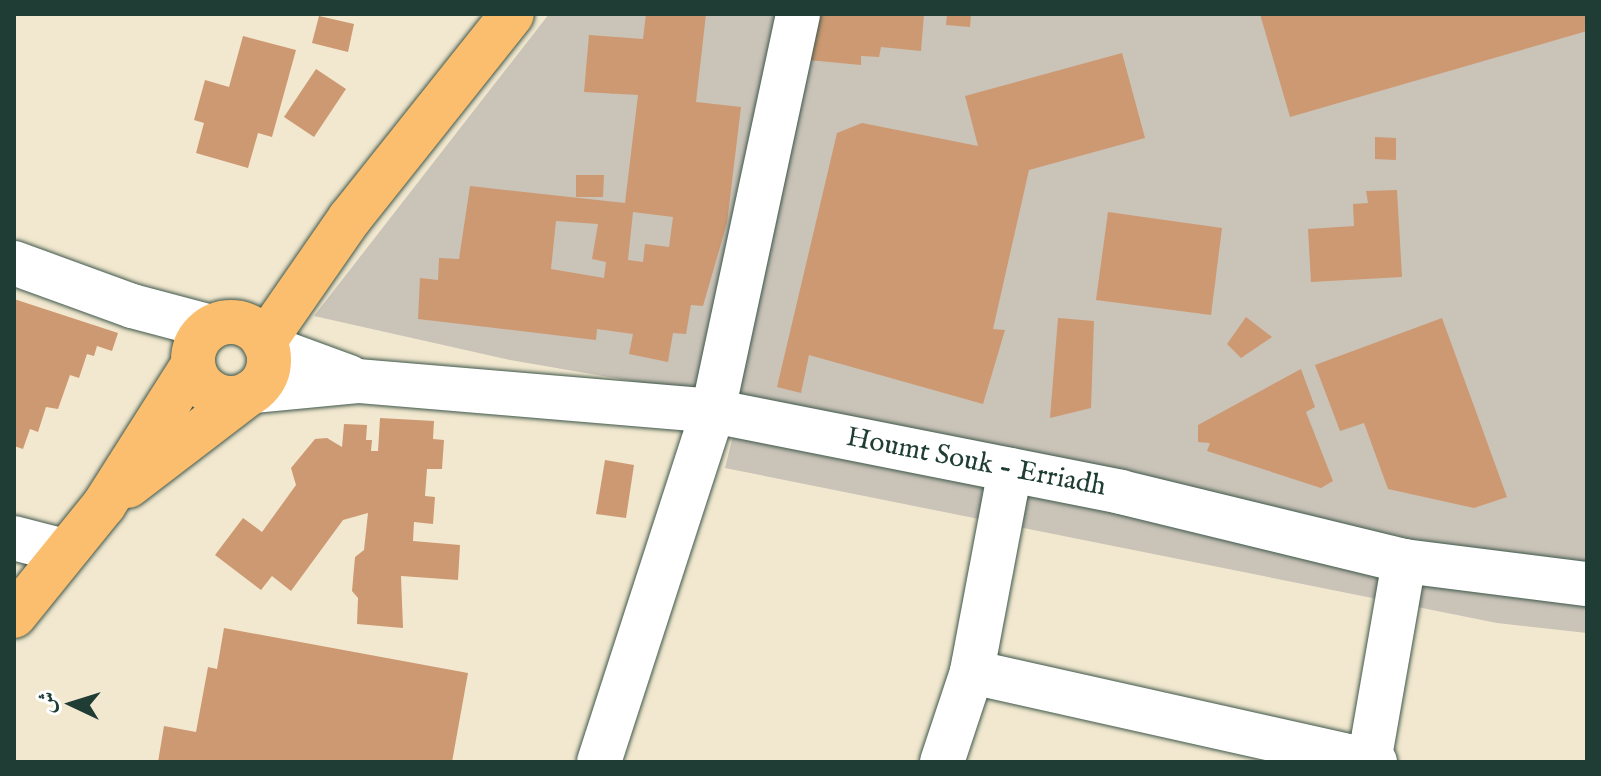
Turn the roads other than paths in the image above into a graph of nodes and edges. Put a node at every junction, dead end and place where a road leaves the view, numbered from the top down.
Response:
1 (512, 14) edge
2 (798, 14) edge
3 (14, 263) edge
4 (227, 343) junction
5 (358, 381) junction
6 (250, 393) junction
7 (713, 411) junction
8 (1010, 470) junction
9 (104, 505) junction
10 (14, 538) edge
11 (64, 551) junction
12 (1404, 561) junction
13 (1587, 584) edge
14 (14, 616) edge
15 (972, 672) junction
16 (599, 762) edge
17 (942, 762) edge
18 (1371, 762) edge

1 - 4 main road
2 - 7 street
3 - 4 street
4 - 5 street
4 - 6 main road
4 - 6 main road
4 - 9 main road
5 - 6 street
5 - 7 street, Houmt Souk - Erriadh
6 - 9 main road
7 - 8 street, Houmt Souk - Erriadh
7 - 16 street
8 - 12 street, Houmt Souk - Erriadh
8 - 15 street
9 - 11 main road
10 - 11 street
11 - 14 main road
12 - 13 street, Houmt Souk - Erriadh
12 - 18 street
15 - 17 street
15 - 18 street

